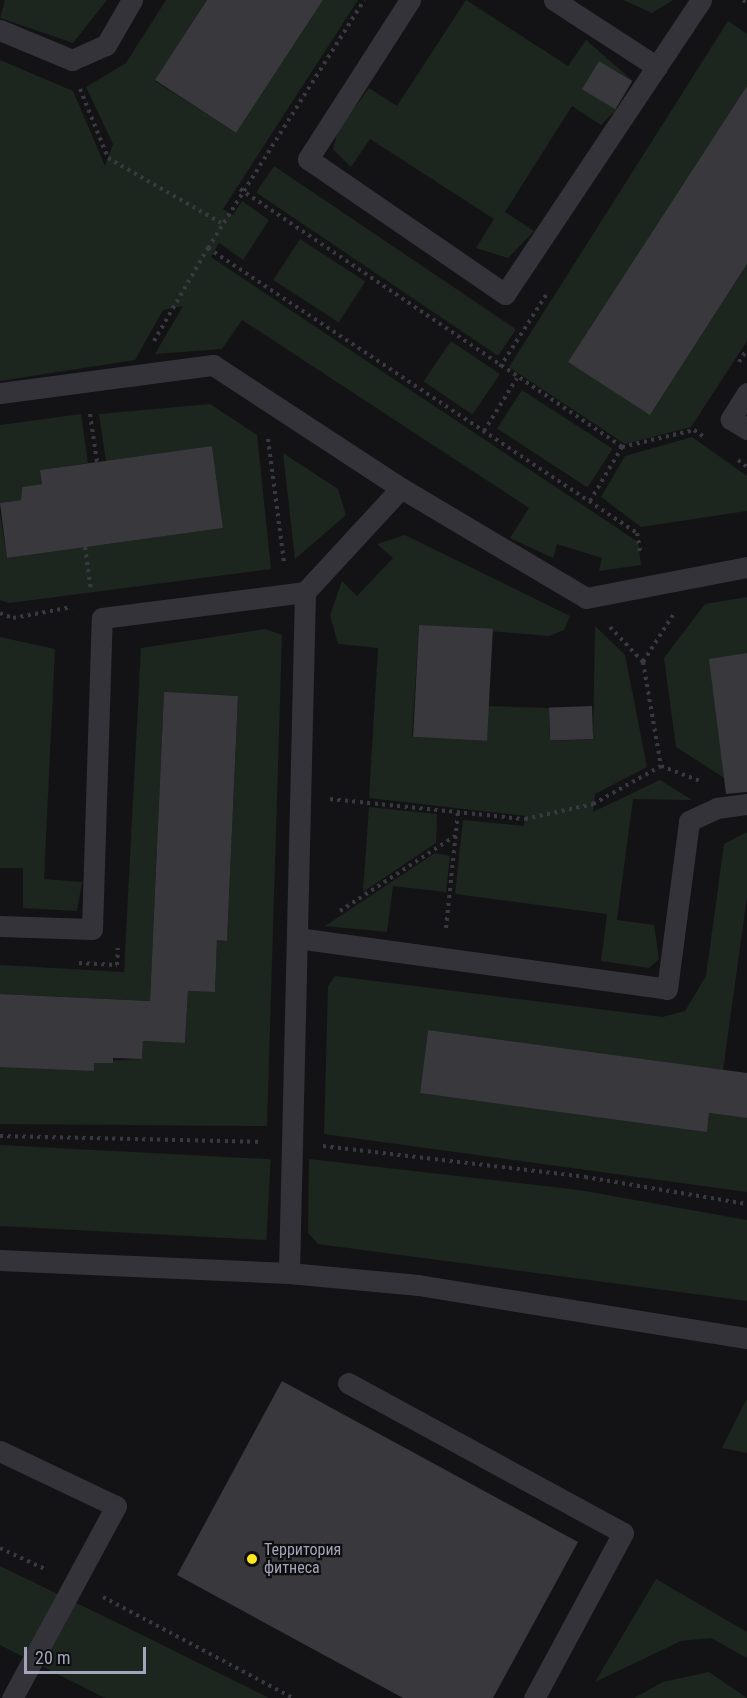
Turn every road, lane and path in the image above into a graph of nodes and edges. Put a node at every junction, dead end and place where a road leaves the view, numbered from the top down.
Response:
1 (132, 0) edge
2 (364, 0) edge
3 (410, 0) edge
4 (554, 0) edge
5 (701, 0) edge
6 (743, 0) edge
7 (747, 3) edge
8 (0, 30) edge
9 (657, 67) junction
10 (79, 86) dead end
11 (240, 189) junction
12 (221, 223) junction
13 (208, 248) junction
14 (139, 375) junction
15 (517, 378) junction
16 (0, 393) edge
17 (747, 393) edge
18 (90, 410) dead end
19 (747, 429) edge
20 (484, 431) junction
21 (276, 436) dead end
22 (712, 442) dead end
23 (622, 447) junction
24 (729, 454) dead end
25 (97, 462) dead end
26 (747, 467) edge
27 (400, 488) junction
28 (590, 501) junction
29 (85, 547) dead end
30 (293, 567) dead end
31 (747, 567) edge
32 (646, 584) junction
33 (305, 592) junction
34 (93, 604) dead end
35 (82, 606) dead end
36 (677, 608) dead end
37 (0, 613) edge
38 (601, 617) dead end
39 (643, 662) junction
40 (662, 766) junction
41 (712, 785) dead end
42 (300, 796) junction
43 (747, 804) edge
44 (458, 812) junction
45 (455, 836) junction
46 (0, 926) edge
47 (297, 938) junction
48 (118, 941) dead end
49 (443, 958) junction
50 (70, 963) dead end
51 (0, 1136) edge
52 (292, 1143) junction
53 (747, 1204) edge
54 (0, 1260) edge
55 (289, 1273) junction
56 (747, 1338) edge
57 (348, 1383) dead end
58 (0, 1451) edge
59 (0, 1548) edge
60 (74, 1583) junction
61 (12, 1698) edge
62 (293, 1698) edge
63 (534, 1698) edge

1 - 8 lane
2 - 11 path
3 - 9 lane
4 - 9 lane
5 - 9 lane
6 - 7 path
10 - 12 path
11 - 12 path
11 - 15 path
12 - 13 path
13 - 14 path
13 - 20 path
14 - 16 lane
14 - 27 lane
15 - 20 path
15 - 23 path
17 - 19 lane
18 - 25 path
20 - 28 path
21 - 30 path
22 - 23 path
23 - 28 path
24 - 26 path
27 - 32 lane
27 - 33 lane
28 - 32 path
29 - 34 path
31 - 32 lane
33 - 42 lane
33 - 46 lane
35 - 37 path
36 - 39 path
38 - 39 path
39 - 40 path
40 - 41 path
40 - 44 path
42 - 44 path
42 - 47 lane
43 - 49 lane
44 - 45 path
45 - 47 path
45 - 49 path
47 - 49 lane
47 - 52 lane
48 - 50 path
51 - 52 path
52 - 53 path
52 - 55 lane
54 - 55 lane
55 - 56 lane
57 - 63 lane
58 - 60 lane
59 - 60 path
60 - 61 lane
60 - 62 path

